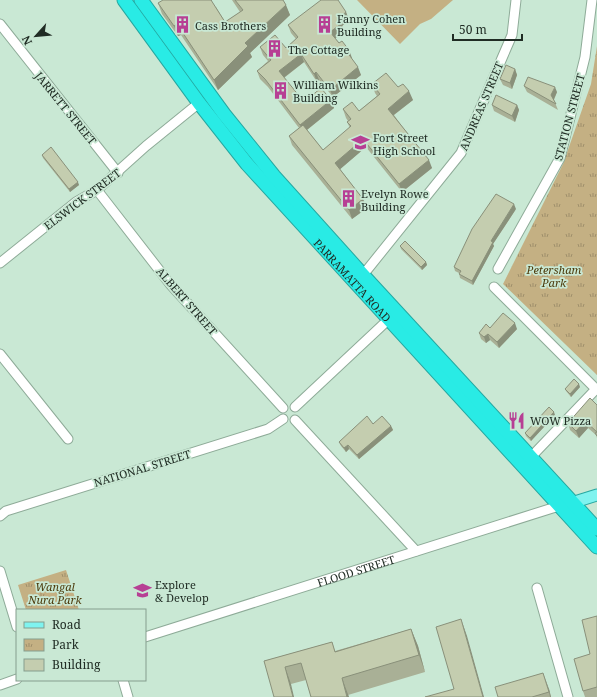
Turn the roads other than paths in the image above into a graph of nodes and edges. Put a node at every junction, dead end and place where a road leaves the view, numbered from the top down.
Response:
1 (124, 0) edge
2 (141, 0) edge
3 (516, 0) edge
4 (592, 0) edge
5 (0, 24) edge
6 (199, 103) junction
7 (118, 173) junction
8 (97, 190) junction
9 (0, 263) edge
10 (498, 269) dead end
11 (363, 275) junction
12 (494, 287) dead end
13 (389, 319) junction
14 (0, 354) edge
15 (597, 389) edge
16 (295, 407) junction
17 (283, 408) junction
18 (283, 419) junction
19 (295, 420) junction
20 (68, 439) dead end
21 (531, 457) junction
22 (597, 495) edge
23 (566, 504) junction
24 (0, 516) edge
25 (597, 529) edge
26 (597, 547) edge
27 (416, 551) junction
28 (0, 571) edge
29 (537, 588) dead end
30 (16, 624) edge
31 (146, 638) edge
32 (16, 679) edge
33 (123, 681) edge
34 (0, 685) edge
35 (128, 697) edge
36 (568, 697) edge

1 - 6 highway, PARRAMATTA ROAD
2 - 11 highway, PARRAMATTA ROAD
3 - 11 street, ANDREAS STREET
4 - 10 street, STATION STREET
5 - 7 street, JARRETT STREET
6 - 7 street, ELSWICK STREET
6 - 13 highway, PARRAMATTA ROAD
7 - 8 street, ELSWICK STREET
8 - 9 street, ELSWICK STREET
8 - 17 street, ALBERT STREET
11 - 21 highway, PARRAMATTA ROAD
12 - 15 street
13 - 16 street
13 - 23 highway, PARRAMATTA ROAD
14 - 20 street
15 - 21 street
16 - 17 street
16 - 19 street
17 - 18 street
18 - 19 street
18 - 24 street, NATIONAL STREET
19 - 27 street
21 - 23 highway, PARRAMATTA ROAD
22 - 23 main road
23 - 25 highway, PARRAMATTA ROAD
23 - 26 highway, PARRAMATTA ROAD
23 - 27 street, FLOOD STREET
27 - 31 street, FLOOD STREET
28 - 30 street
29 - 36 street
32 - 34 street
33 - 35 street

